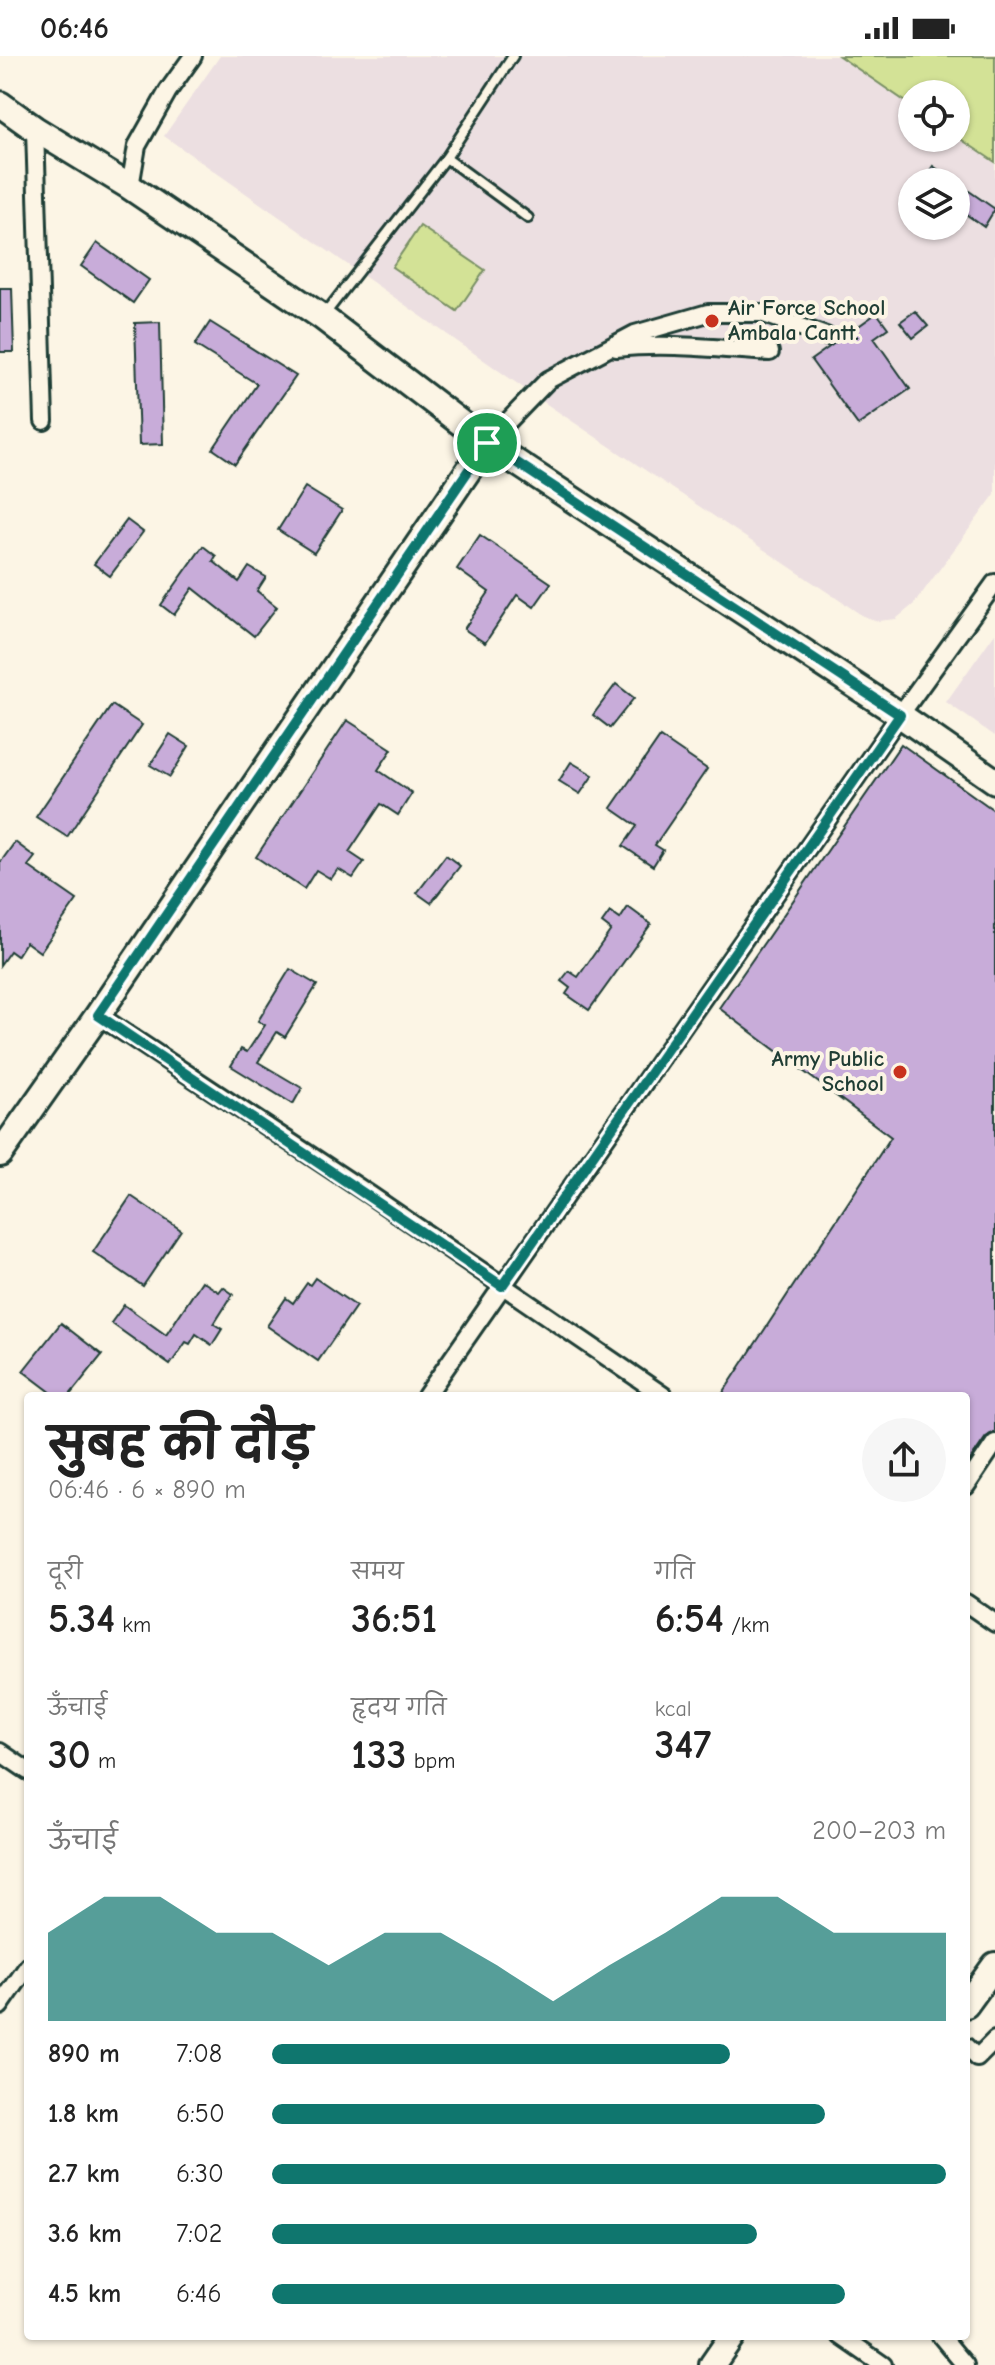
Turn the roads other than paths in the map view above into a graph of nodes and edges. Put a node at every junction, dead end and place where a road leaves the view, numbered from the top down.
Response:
1 (193, 56) edge
2 (513, 56) edge
3 (0, 104) edge
4 (35, 129) junction
5 (446, 158) junction
6 (130, 187) junction
7 (528, 218) dead end
8 (322, 317) junction
9 (826, 336) dead end
10 (607, 349) junction
11 (770, 352) dead end
12 (44, 421) dead end
13 (487, 443) junction
14 (995, 583) edge
15 (900, 715) junction
16 (995, 781) edge
17 (98, 1015) junction
18 (0, 1154) edge
19 (502, 1286) junction
20 (429, 1392) edge
21 (658, 1392) edge
22 (995, 1443) edge
23 (970, 1480) edge
24 (970, 1606) edge
25 (995, 1623) edge
26 (0, 1752) edge
27 (24, 1768) edge
28 (995, 1965) edge
29 (24, 1972) edge
30 (970, 1999) edge
31 (0, 2006) edge
32 (995, 2040) edge
33 (970, 2051) edge
34 (729, 2340) edge
35 (847, 2340) edge
36 (944, 2340) edge
37 (712, 2365) edge
38 (883, 2365) edge
39 (965, 2365) edge

1 - 6 street
2 - 5 lane
3 - 4 street
4 - 6 street
4 - 12 street
5 - 7 lane
5 - 8 lane
6 - 8 street
8 - 13 street
9 - 10 street
10 - 11 street
10 - 13 street
13 - 15 street
13 - 17 street
14 - 15 street
15 - 16 street
15 - 19 street
17 - 18 street
17 - 19 street
19 - 20 street
19 - 21 street
22 - 23 street
24 - 25 street
26 - 27 street
28 - 30 street
29 - 31 street
32 - 33 street
34 - 37 street
35 - 38 street
36 - 39 street

